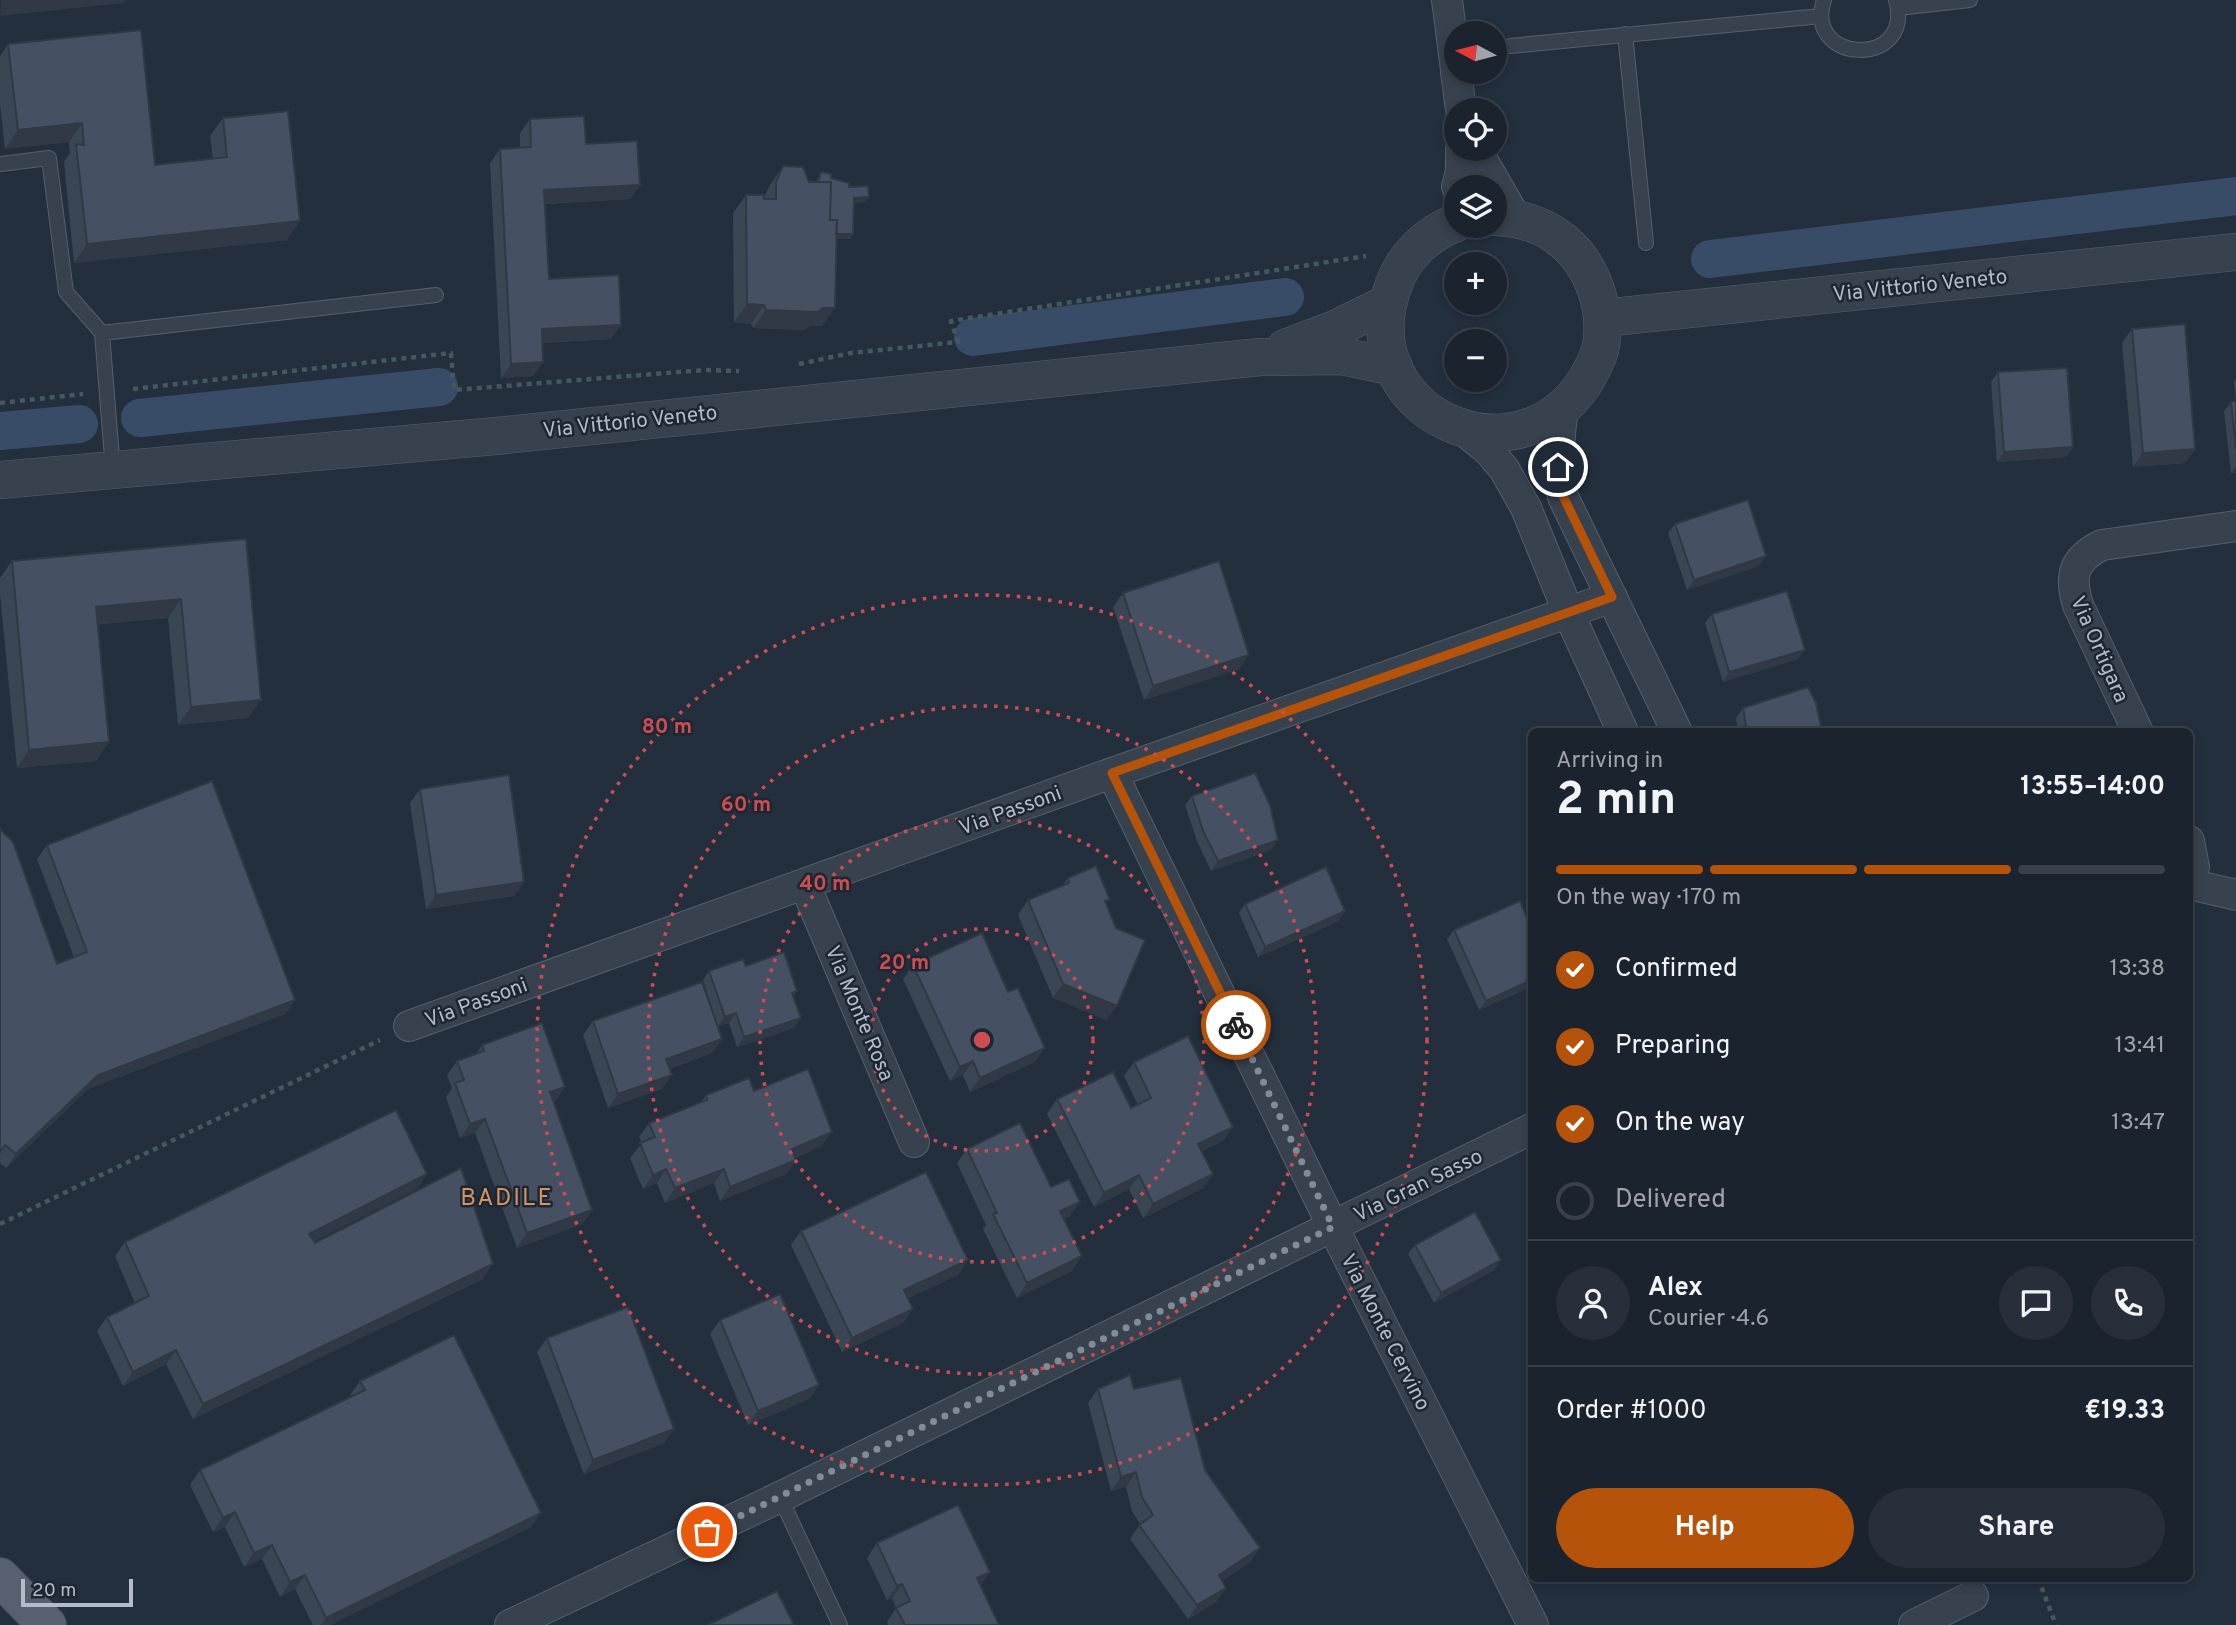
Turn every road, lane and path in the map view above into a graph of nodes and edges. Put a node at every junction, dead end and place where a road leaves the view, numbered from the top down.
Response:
1 (1447, 0) edge
2 (1824, 0) edge
3 (1970, 0) edge
4 (1897, 4) edge
5 (1821, 16) junction
6 (1450, 21) edge
7 (1625, 34) junction
8 (1510, 46) dead end
9 (0, 164) edge
10 (1507, 218) edge
11 (1444, 230) edge
12 (1646, 243) dead end
13 (2236, 252) edge
14 (1371, 255) dead end
15 (436, 295) dead end
16 (1386, 304) junction
17 (1603, 318) junction
18 (102, 333) junction
19 (1260, 357) junction
20 (795, 366) dead end
21 (1394, 367) junction
22 (747, 372) dead end
23 (107, 392) junction
24 (0, 403) edge
25 (1563, 409) junction
26 (1462, 429) junction
27 (113, 471) junction
28 (0, 480) edge
29 (2236, 526) edge
30 (1612, 597) junction
31 (1569, 614) junction
32 (1621, 728) edge
33 (1675, 728) edge
34 (2136, 728) edge
35 (1112, 773) junction
36 (805, 884) junction
37 (2193, 885) edge
38 (2236, 895) edge
39 (409, 1026) joint
40 (1528, 1130) edge
41 (914, 1142) dead end
42 (0, 1224) edge
43 (1333, 1227) junction
44 (780, 1497) junction
45 (0, 1577) edge
46 (2040, 1582) edge
47 (1973, 1595) dead end
48 (47, 1625) edge
49 (510, 1625) edge
50 (840, 1625) edge
51 (1533, 1625) edge
52 (1914, 1625) edge
53 (2056, 1625) edge

1 - 6 street
2 - 5 lane
3 - 4 lane
4 - 5 lane
5 - 7 lane
7 - 8 lane
7 - 12 lane
9 - 18 lane
10 - 17 street
11 - 16 street
13 - 17 street, Via Vittorio Veneto
14 - 20 path
15 - 18 lane
16 - 19 street, Via Vittorio Veneto
16 - 21 street
17 - 25 street
18 - 23 lane
19 - 21 street, Via Vittorio Veneto
19 - 27 street, Via Vittorio Veneto
21 - 26 street
22 - 23 path
23 - 24 path
23 - 27 lane
25 - 26 street
25 - 30 street
26 - 31 street
27 - 28 street, Via Vittorio Veneto
29 - 34 street, Via Ortigara
30 - 31 street, Via Passoni
30 - 33 street
31 - 32 street
31 - 35 street, Via Passoni
35 - 36 street, Via Passoni
35 - 43 street, Via Monte Cervino
36 - 39 street, Via Passoni
36 - 41 street, Via Monte Rosa
37 - 38 street
39 - 42 path
40 - 43 street, Via Gran Sasso
43 - 44 street, Via Gran Sasso
43 - 51 street, Via Monte Cervino
44 - 49 street, Via Gran Sasso
44 - 50 lane
45 - 48 main road
46 - 53 path
47 - 52 street

